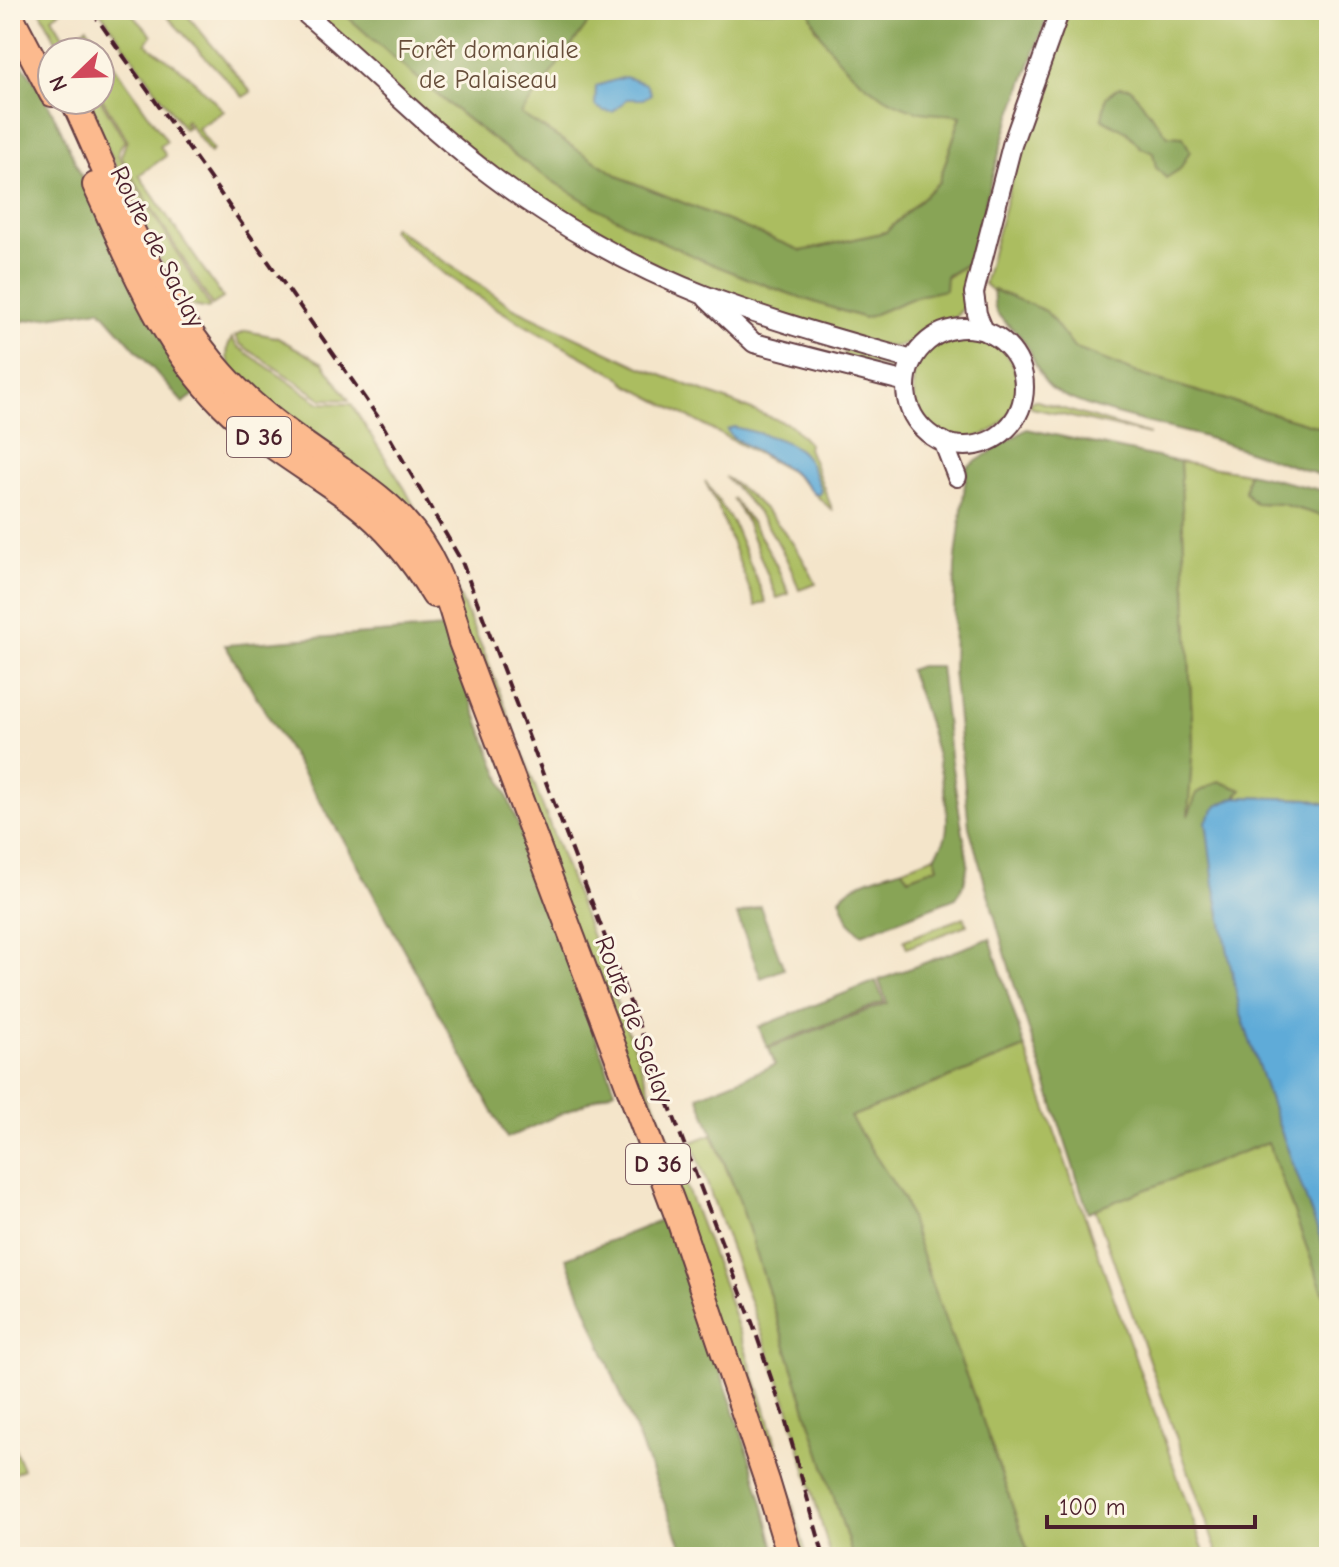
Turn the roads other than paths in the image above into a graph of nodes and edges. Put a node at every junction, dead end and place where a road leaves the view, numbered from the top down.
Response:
1 (25, 10) edge
2 (301, 10) edge
3 (1060, 10) edge
4 (11, 12) edge
5 (39, 36) edge
6 (36, 62) edge
7 (62, 116) edge
8 (81, 116) edge
9 (703, 294) junction
10 (974, 297) junction
11 (946, 331) junction
12 (984, 331) junction
13 (912, 360) junction
14 (906, 382) junction
15 (943, 441) junction
16 (976, 444) junction
17 (461, 642) junction
18 (790, 1557) edge

1 - 5 main road
2 - 9 street
3 - 10 street
4 - 6 main road
7 - 17 main road, Route de Saclay / D 36
8 - 17 main road, Route de Saclay / D 36
9 - 13 street
9 - 14 street
10 - 11 street
10 - 12 street
11 - 12 street
11 - 13 street
12 - 16 street
13 - 14 street
14 - 15 street
15 - 16 street
15 - 16 street
17 - 18 main road, Route de Saclay / D 36

